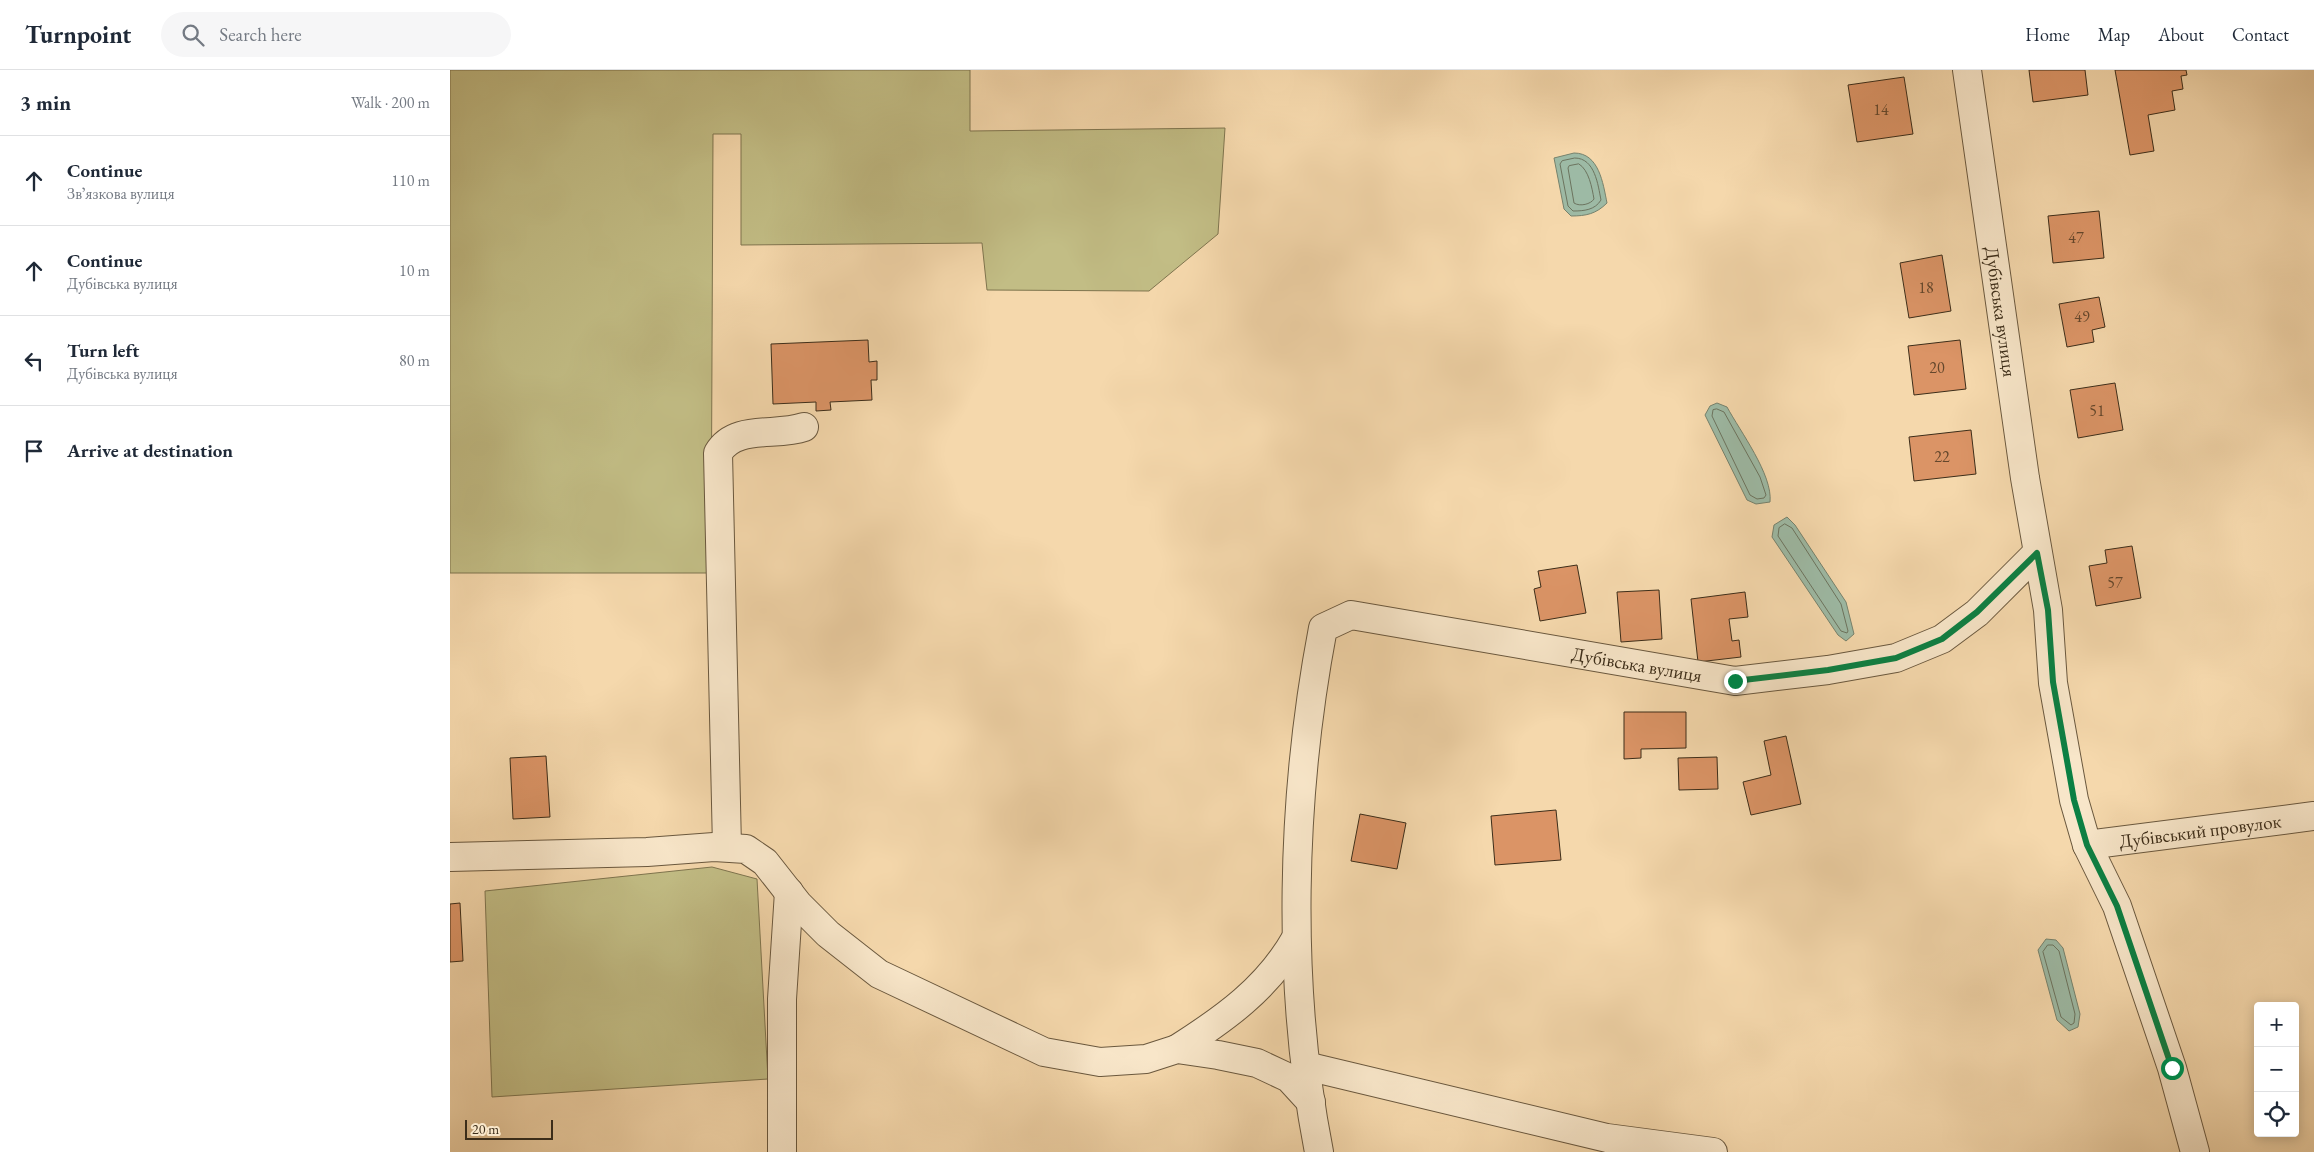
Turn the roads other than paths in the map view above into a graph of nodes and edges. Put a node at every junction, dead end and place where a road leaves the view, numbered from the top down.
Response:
1 (1967, 70) edge
2 (804, 427) dead end
3 (2037, 553) junction
4 (2314, 816) edge
5 (2087, 845) junction
6 (727, 847) junction
7 (450, 857) edge
8 (789, 892) junction
9 (1296, 938) junction
10 (1177, 1049) junction
11 (1306, 1066) junction
12 (1311, 1102) junction
13 (782, 1152) edge
14 (1319, 1152) edge
15 (1713, 1152) edge
16 (2195, 1152) edge

1 - 3 street, Дубівська вулиця
2 - 6 street
3 - 5 street, Дубівська вулиця
3 - 9 street, Дубівська вулиця
4 - 5 street, Дубівський провулок
5 - 16 street, Дубівська вулиця
6 - 7 street
6 - 8 street
8 - 10 street
8 - 13 street
9 - 10 street
9 - 11 street
10 - 12 street
11 - 12 street
11 - 15 street
12 - 14 street

